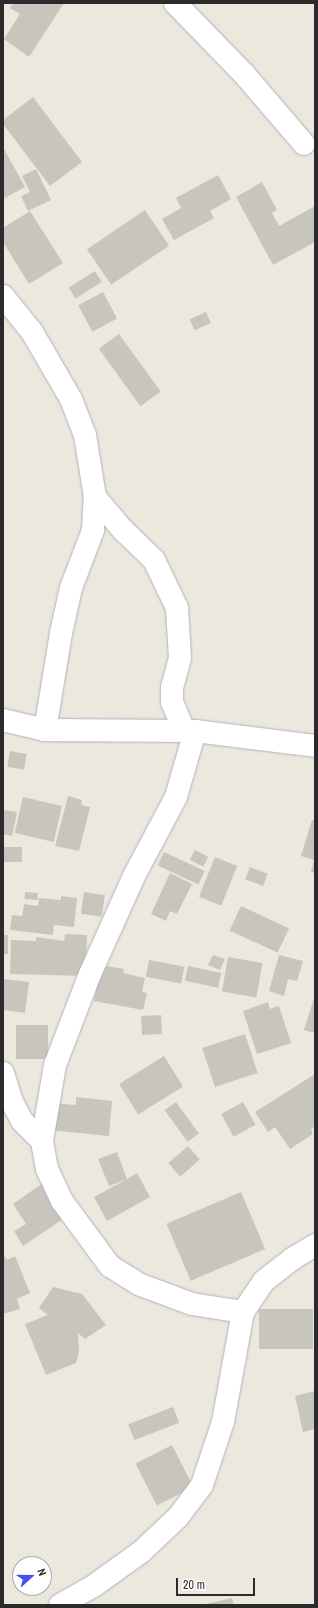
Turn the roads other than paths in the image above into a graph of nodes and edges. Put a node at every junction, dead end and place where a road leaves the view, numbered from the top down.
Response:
1 (175, 3) edge
2 (304, 144) dead end
3 (3, 296) edge
4 (95, 497) junction
5 (3, 720) edge
6 (45, 730) junction
7 (189, 731) junction
8 (315, 746) edge
9 (3, 1073) edge
10 (42, 1141) junction
11 (315, 1246) edge
12 (244, 1312) junction
13 (60, 1605) edge

1 - 2 street
3 - 4 street
4 - 6 street
4 - 7 street
5 - 6 street
6 - 7 street
7 - 8 street
7 - 10 street
9 - 10 street
10 - 12 street
11 - 12 street
12 - 13 street

